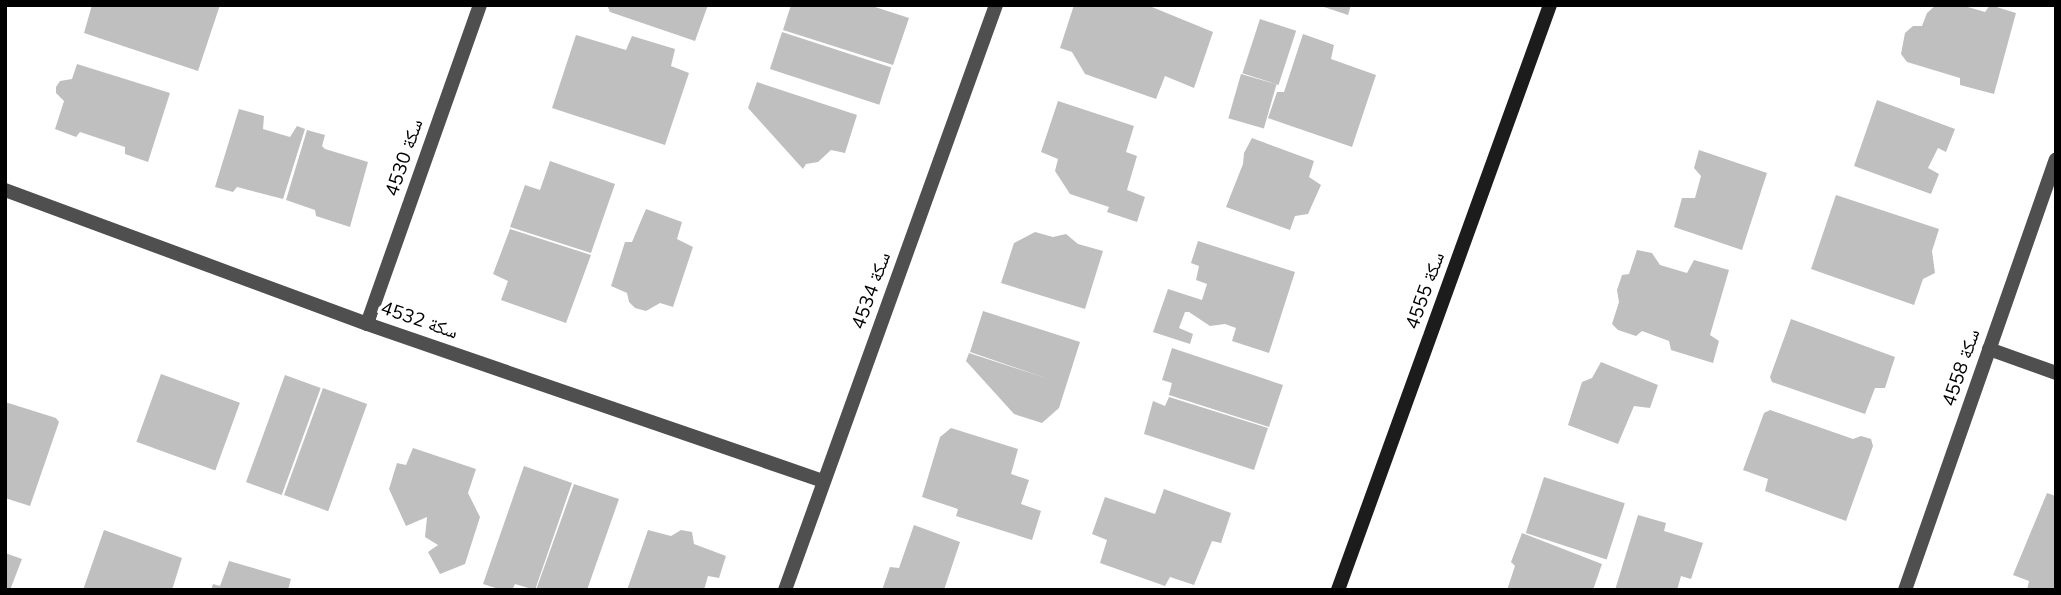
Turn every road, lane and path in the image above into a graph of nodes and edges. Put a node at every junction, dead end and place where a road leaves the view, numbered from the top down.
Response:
1 (480, 5) edge
2 (996, 5) edge
3 (1550, 5) edge
4 (2056, 160) edge
5 (5, 190) edge
6 (367, 324) junction
7 (1989, 349) junction
8 (2056, 373) edge
9 (824, 481) junction
10 (785, 590) edge
11 (1338, 590) edge
12 (1905, 590) edge

1 - 6 street, سكة 4530
2 - 9 street, سكة 4534
3 - 11 street, سكة 4555
4 - 7 street, سكة 4558
5 - 6 street, سكة 4532
6 - 9 street, سكة 4532
7 - 8 street
7 - 12 street, سكة 4558
9 - 10 street, سكة 4534

